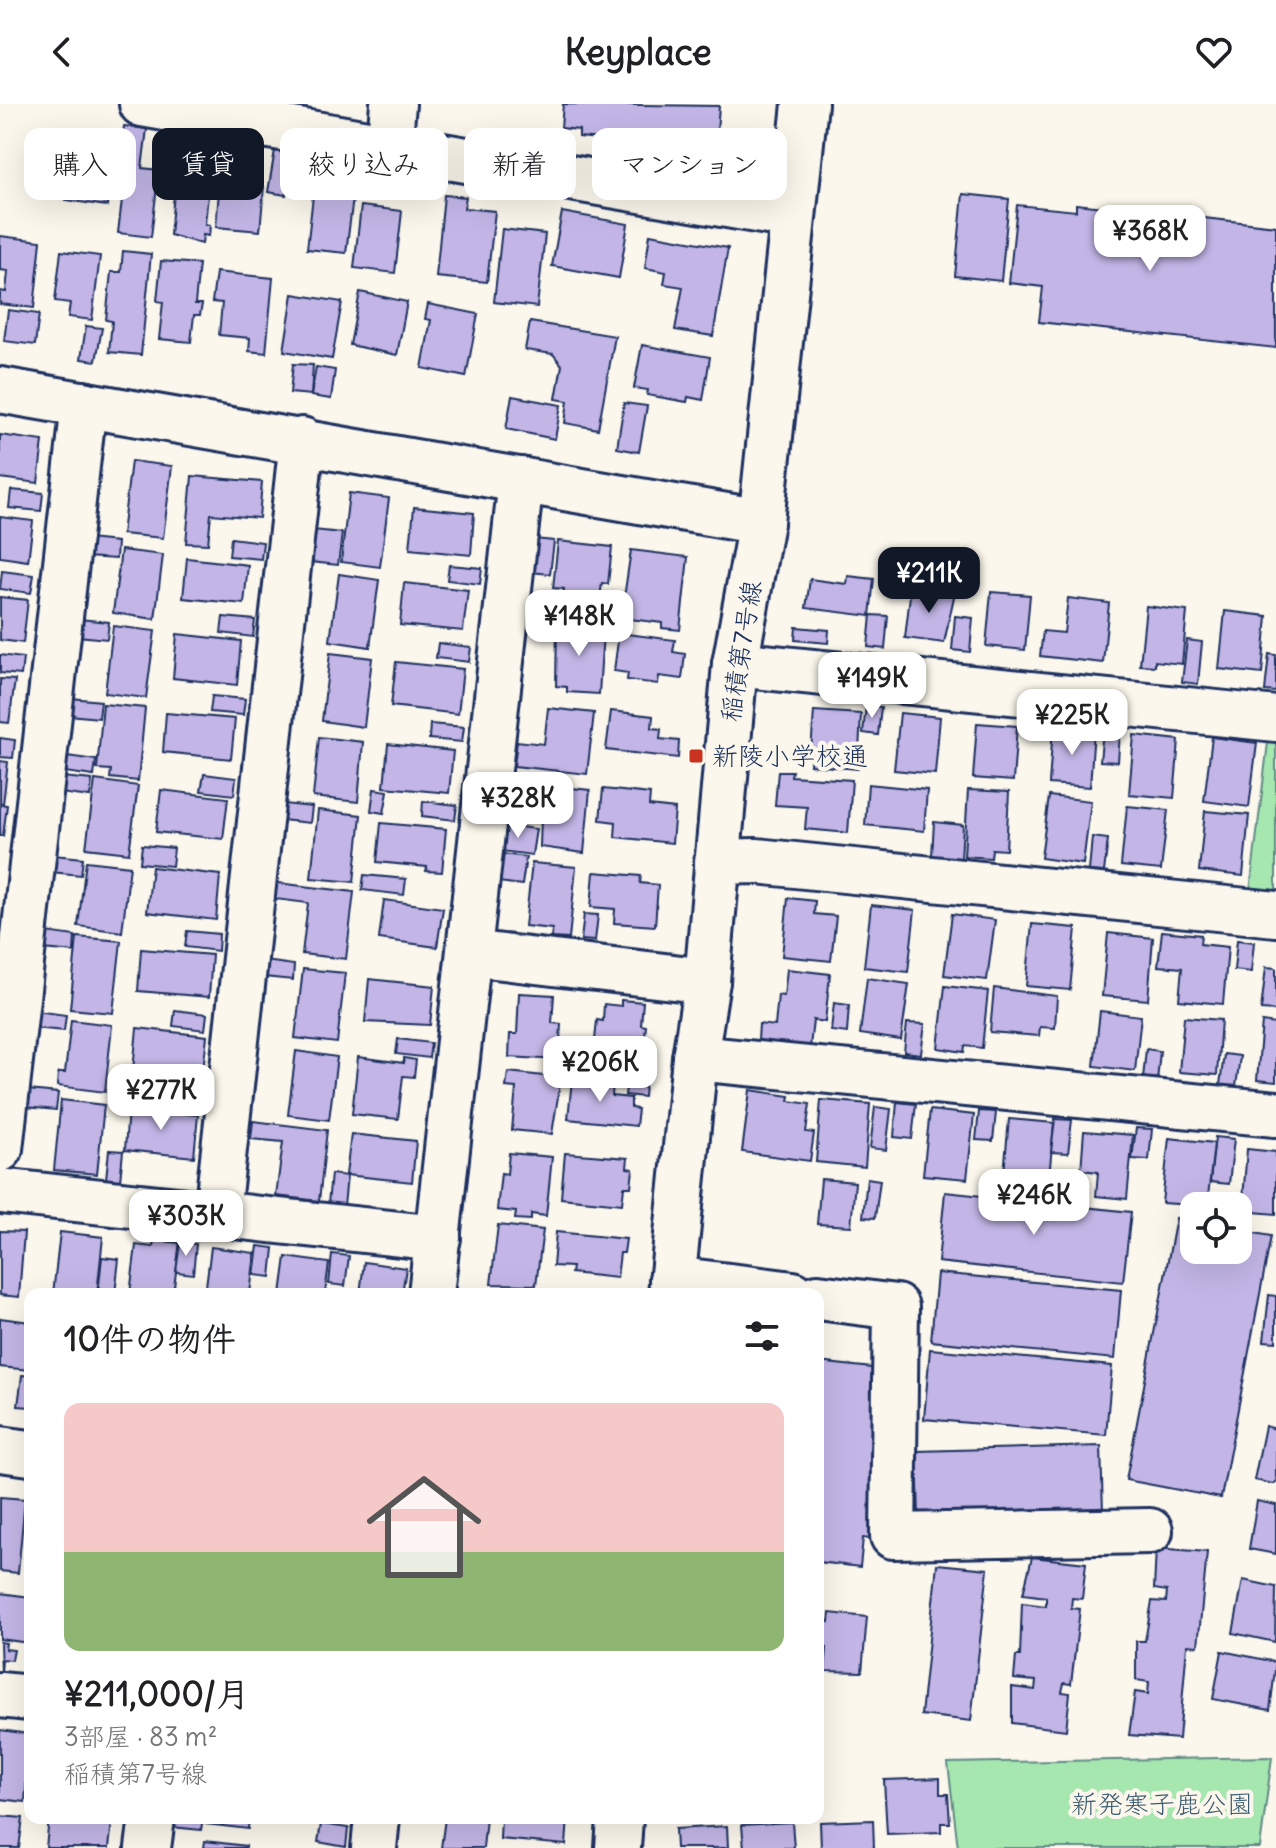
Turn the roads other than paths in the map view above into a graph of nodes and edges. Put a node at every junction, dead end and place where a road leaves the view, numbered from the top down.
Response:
1 (145, 104) edge
2 (393, 104) edge
3 (805, 104) edge
4 (391, 128) edge
5 (280, 129) edge
6 (448, 159) edge
7 (791, 216) junction
8 (0, 390) edge
9 (84, 404) junction
10 (302, 440) junction
11 (521, 480) junction
12 (761, 522) junction
13 (735, 664) junction
14 (1276, 719) edge
15 (717, 862) junction
16 (1276, 914) edge
17 (469, 953) junction
18 (707, 981) junction
19 (695, 1058) junction
20 (1276, 1114) edge
21 (0, 1149) edge
22 (0, 1191) edge
23 (217, 1213) junction
24 (438, 1238) junction
25 (672, 1286) edge
26 (432, 1288) edge
27 (702, 1288) edge
28 (824, 1298) edge
29 (0, 1449) edge
30 (24, 1452) edge
31 (1150, 1531) dead end
32 (0, 1695) edge
33 (24, 1697) edge
34 (151, 1824) edge
35 (376, 1824) edge
36 (620, 1824) edge
37 (148, 1848) edge
38 (374, 1848) edge
39 (618, 1848) edge

1 - 5 street
2 - 4 street
3 - 7 street, 稲積第7号線
6 - 7 street
7 - 12 street, 稲積第7号線
8 - 9 street
9 - 10 street
9 - 21 street
10 - 11 street
10 - 23 street
11 - 12 street
11 - 17 street
12 - 13 street, 稲積第7号線
13 - 14 street
13 - 15 street, 稲積第7号線
15 - 16 street
15 - 18 street, 稲積第7号線
17 - 18 street
17 - 24 street
18 - 19 street, 稲積第7号線
19 - 20 street
19 - 25 street, 稲積第7号線
22 - 23 street
23 - 24 street
24 - 26 street
25 - 27 street
28 - 31 street
29 - 30 street
32 - 33 street
34 - 37 street
35 - 38 street
36 - 39 street

